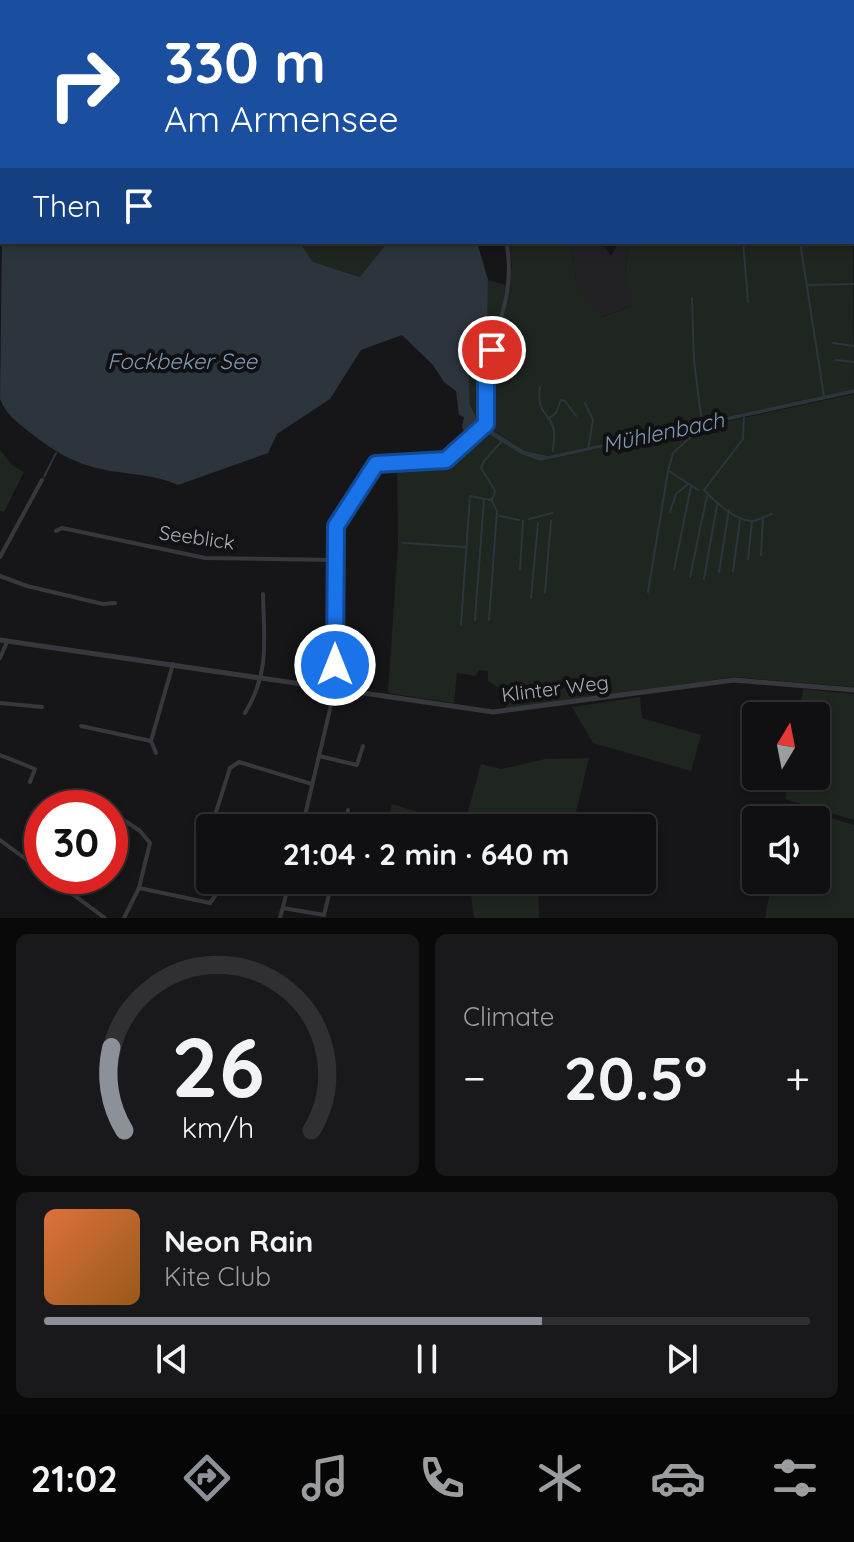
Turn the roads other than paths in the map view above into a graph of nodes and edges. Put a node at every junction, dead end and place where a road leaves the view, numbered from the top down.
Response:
1 (506, 244) edge
2 (42, 480) dead end
3 (56, 531) dead end
4 (0, 557) edge
5 (335, 560) junction
6 (0, 576) edge
7 (263, 594) dead end
8 (115, 603) dead end
9 (4, 640) edge
10 (0, 658) edge
11 (173, 664) junction
12 (262, 676) junction
13 (335, 688) junction
14 (854, 690) edge
15 (0, 703) edge
16 (42, 707) dead end
17 (245, 713) dead end
18 (81, 726) dead end
19 (151, 741) junction
20 (363, 746) dead end
21 (156, 753) dead end
22 (0, 755) edge
23 (319, 756) junction
24 (30, 782) dead end
25 (312, 784) junction
26 (348, 810) dead end
27 (217, 814) edge
28 (306, 814) edge
29 (347, 814) edge
30 (128, 822) edge
31 (0, 840) edge
32 (24, 858) edge
33 (139, 888) junction
34 (72, 894) edge
35 (216, 894) edge
36 (286, 894) edge
37 (329, 894) edge
38 (283, 908) junction
39 (105, 918) edge
40 (124, 918) edge
41 (280, 918) edge

1 - 5 street
2 - 4 street
3 - 5 street, Seeblick
5 - 13 street
6 - 8 street
7 - 12 street
9 - 10 street
9 - 11 street, Klinter Weg
11 - 12 street, Klinter Weg
11 - 19 street
12 - 13 street, Klinter Weg
12 - 17 street
13 - 14 street, Klinter Weg
13 - 23 street
15 - 16 street
18 - 19 street
19 - 21 street
20 - 23 street
22 - 24 street
23 - 25 street
25 - 27 street
25 - 28 street
26 - 29 street
30 - 33 street
31 - 32 street
33 - 35 street
33 - 40 street
34 - 39 street
36 - 38 street
37 - 38 street
38 - 41 street

